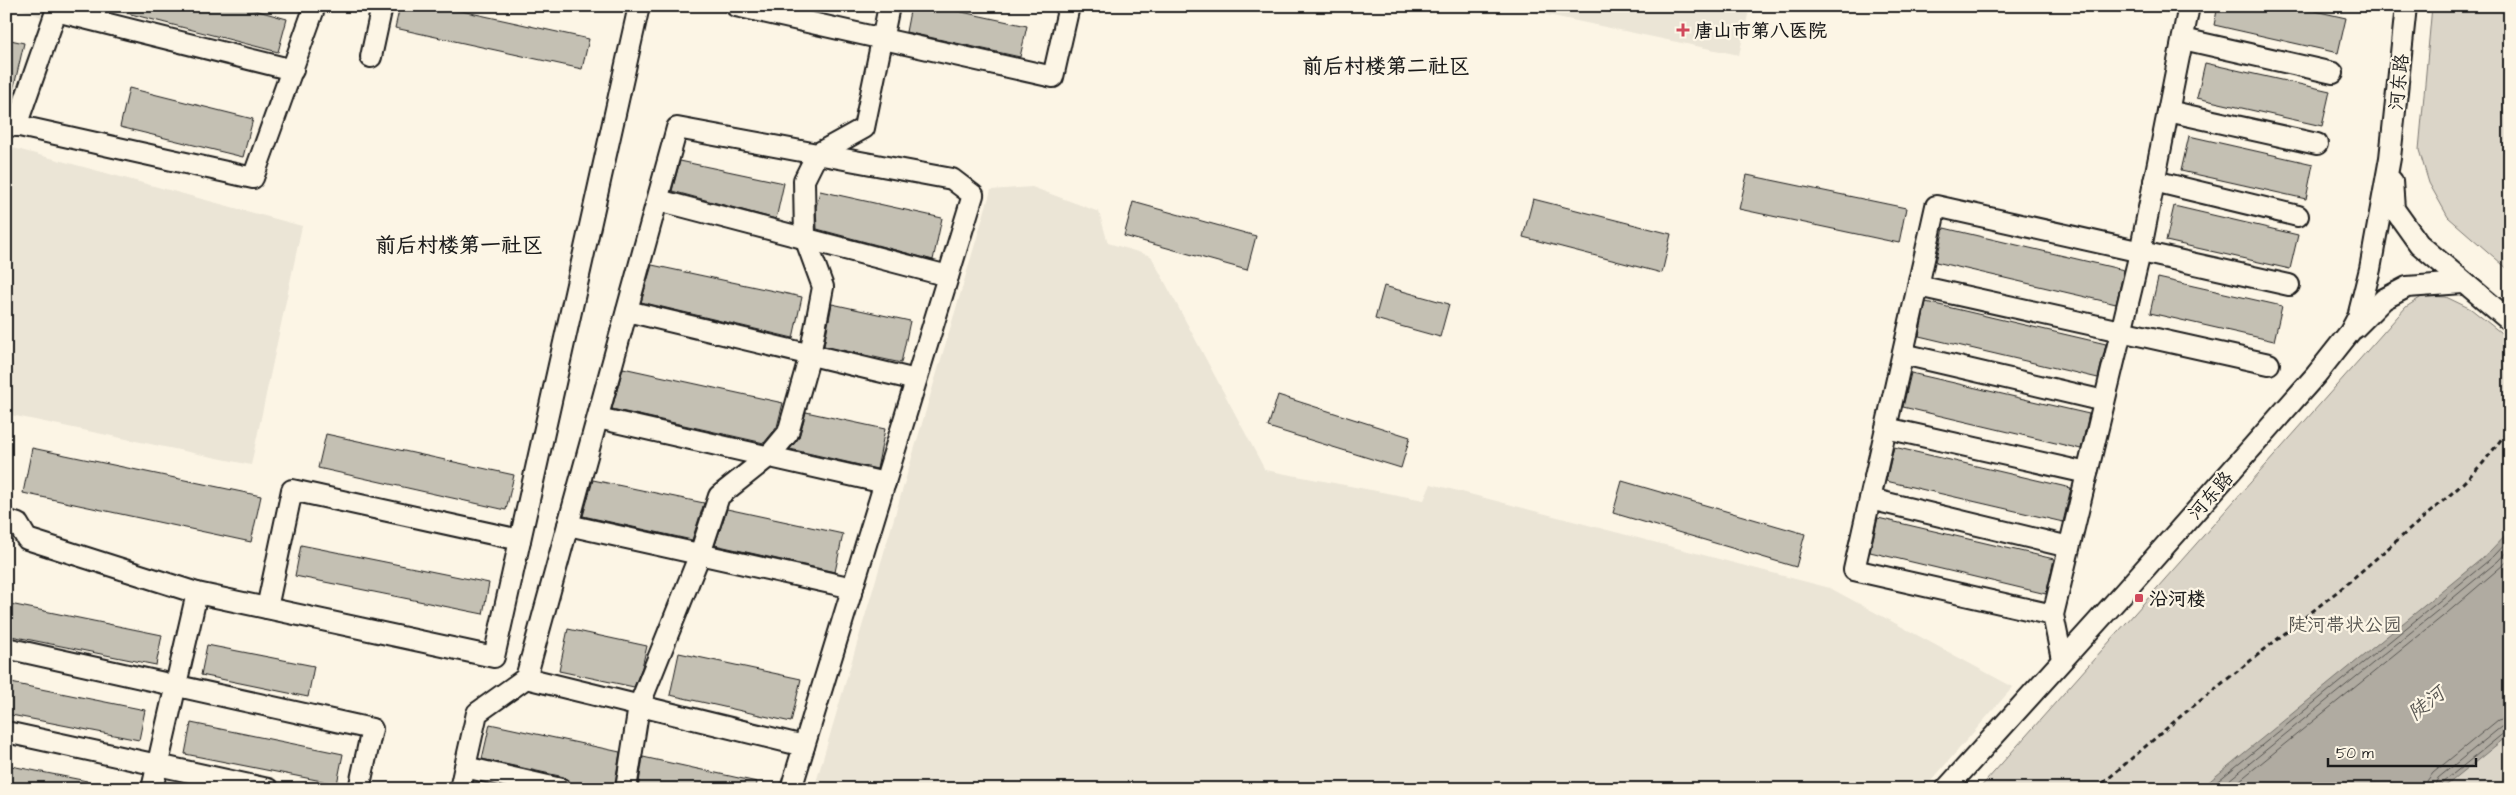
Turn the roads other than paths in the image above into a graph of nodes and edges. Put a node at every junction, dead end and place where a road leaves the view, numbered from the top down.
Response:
1 (315, 6) edge
2 (382, 6) edge
3 (639, 6) edge
4 (736, 6) edge
5 (890, 6) edge
6 (1069, 6) edge
7 (2189, 6) edge
8 (2406, 6) edge
9 (57, 9) edge
10 (883, 39) junction
11 (2183, 39) junction
12 (371, 57) dead end
13 (293, 70) junction
14 (2333, 73) dead end
15 (2168, 111) junction
16 (11, 124) edge
17 (2317, 144) dead end
18 (817, 154) junction
19 (2390, 158) junction
20 (2154, 181) junction
21 (658, 200) junction
22 (2298, 216) dead end
23 (805, 238) junction
24 (2140, 253) junction
25 (948, 276) junction
26 (2463, 283) junction
27 (1918, 286) junction
28 (2289, 286) dead end
29 (627, 311) junction
30 (2510, 321) edge
31 (2121, 331) junction
32 (2350, 332) junction
33 (1903, 354) junction
34 (810, 355) junction
35 (2269, 364) dead end
36 (916, 380) junction
37 (2104, 401) junction
38 (598, 418) junction
39 (1886, 428) junction
40 (768, 456) junction
41 (2087, 473) junction
42 (884, 483) junction
43 (1870, 499) junction
44 (6, 520) edge
45 (568, 526) junction
46 (520, 540) junction
47 (2069, 546) junction
48 (700, 554) junction
49 (853, 588) junction
50 (197, 593) junction
51 (267, 608) junction
52 (2053, 615) junction
53 (6, 648) edge
54 (2062, 660) junction
55 (526, 678) junction
56 (175, 685) junction
57 (640, 706) junction
58 (6, 732) edge
59 (804, 746) junction
60 (157, 765) junction
61 (465, 766) junction
62 (152, 789) edge
63 (268, 789) edge
64 (359, 789) edge
65 (460, 789) edge
66 (561, 789) edge
67 (626, 789) edge
68 (791, 789) edge
69 (1946, 789) edge

1 - 13 street
2 - 12 street
3 - 46 street
4 - 10 street
5 - 10 street
6 - 10 street
7 - 11 street
8 - 19 street, 河东路
9 - 13 street
9 - 16 street
10 - 18 street
11 - 14 street
11 - 15 street
13 - 16 street
15 - 17 street
15 - 20 street
18 - 21 street
18 - 23 street
18 - 25 street
19 - 26 street, 河东路
19 - 32 street, 河东路
20 - 22 street
20 - 24 street
21 - 23 street
21 - 29 street
23 - 25 street
23 - 34 street
24 - 27 street
24 - 28 street
24 - 31 street
25 - 36 street
26 - 30 street, 河东路
26 - 32 street
27 - 31 street
27 - 33 street
29 - 34 street
29 - 38 street
31 - 35 street
31 - 37 street
32 - 54 street, 河东路
33 - 37 street
33 - 39 street
34 - 36 street
34 - 40 street
36 - 42 street
37 - 41 street
38 - 40 street
38 - 45 street
39 - 41 street
39 - 43 street
40 - 42 street
40 - 48 street
41 - 47 street
42 - 49 street
43 - 47 street
43 - 52 street
44 - 50 street
45 - 48 street
45 - 55 street
46 - 51 street
46 - 51 street
47 - 52 street
48 - 49 street
48 - 57 street
49 - 59 street
50 - 51 street
50 - 56 street
52 - 54 street
53 - 56 street
54 - 69 street, 河东路
55 - 57 street
55 - 61 street
56 - 60 street
56 - 64 street
57 - 59 street
57 - 67 street
58 - 60 street
59 - 68 street
60 - 62 street
60 - 63 street
61 - 65 street
61 - 66 street

